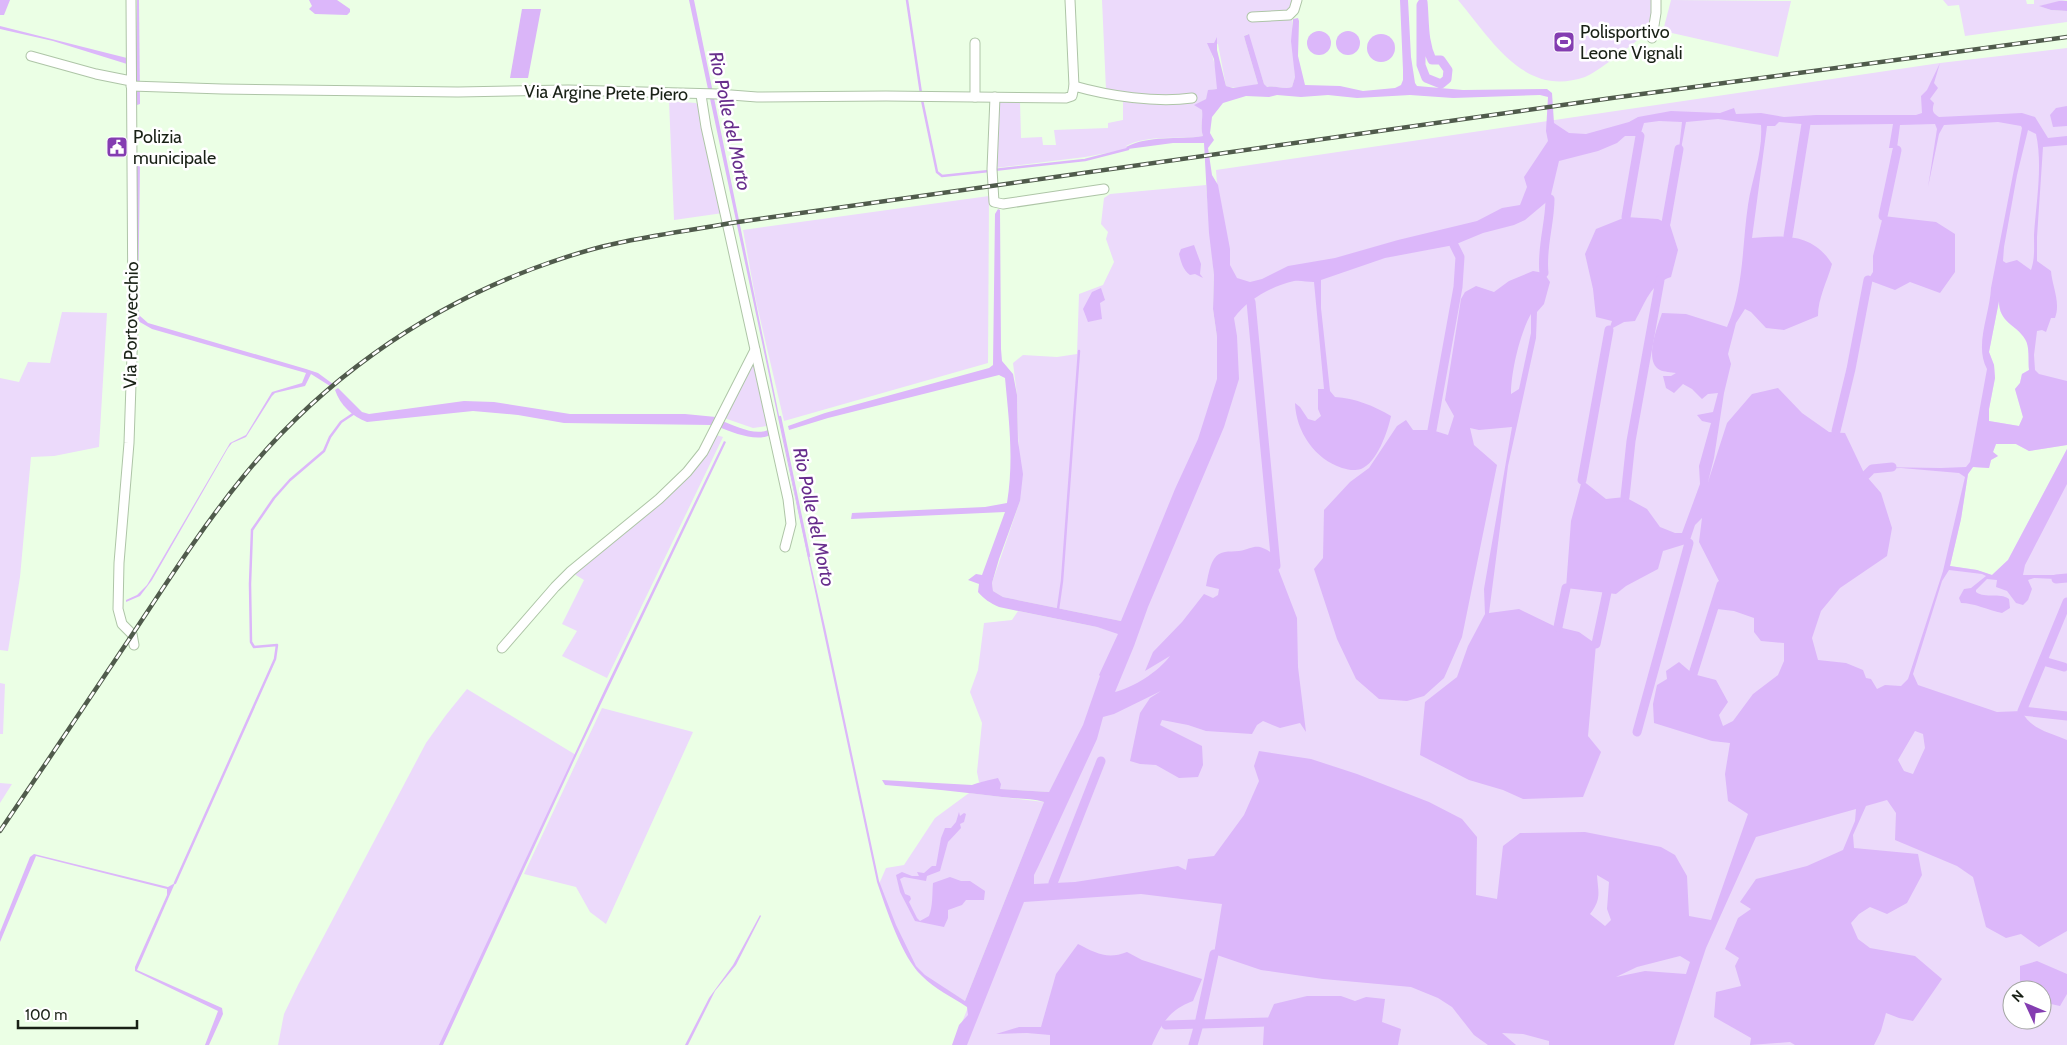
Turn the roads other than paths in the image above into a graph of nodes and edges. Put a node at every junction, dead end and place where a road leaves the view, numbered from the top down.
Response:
1 (131, 0) edge
2 (1070, 0) edge
3 (1297, 0) edge
4 (1656, 0) edge
5 (1252, 16) dead end
6 (1652, 38) dead end
7 (974, 43) dead end
8 (30, 56) dead end
9 (134, 84) junction
10 (1074, 86) junction
11 (703, 95) junction
12 (975, 97) junction
13 (994, 98) junction
14 (1192, 98) dead end
15 (1104, 189) dead end
16 (755, 350) junction
17 (785, 547) dead end
18 (134, 645) dead end
19 (502, 648) dead end

1 - 9 street, Via Portovecchio
2 - 10 street
3 - 5 street
4 - 6 street
7 - 12 street
8 - 9 street, Via Argine Prete Piero
9 - 11 street, Via Argine Prete Piero
9 - 18 street, Via Portovecchio
10 - 13 street, Via Argine Prete Piero
10 - 14 street
11 - 12 street, Via Argine Prete Piero
11 - 16 street
12 - 13 street, Via Argine Prete Piero
13 - 15 street
16 - 17 street
16 - 19 street

